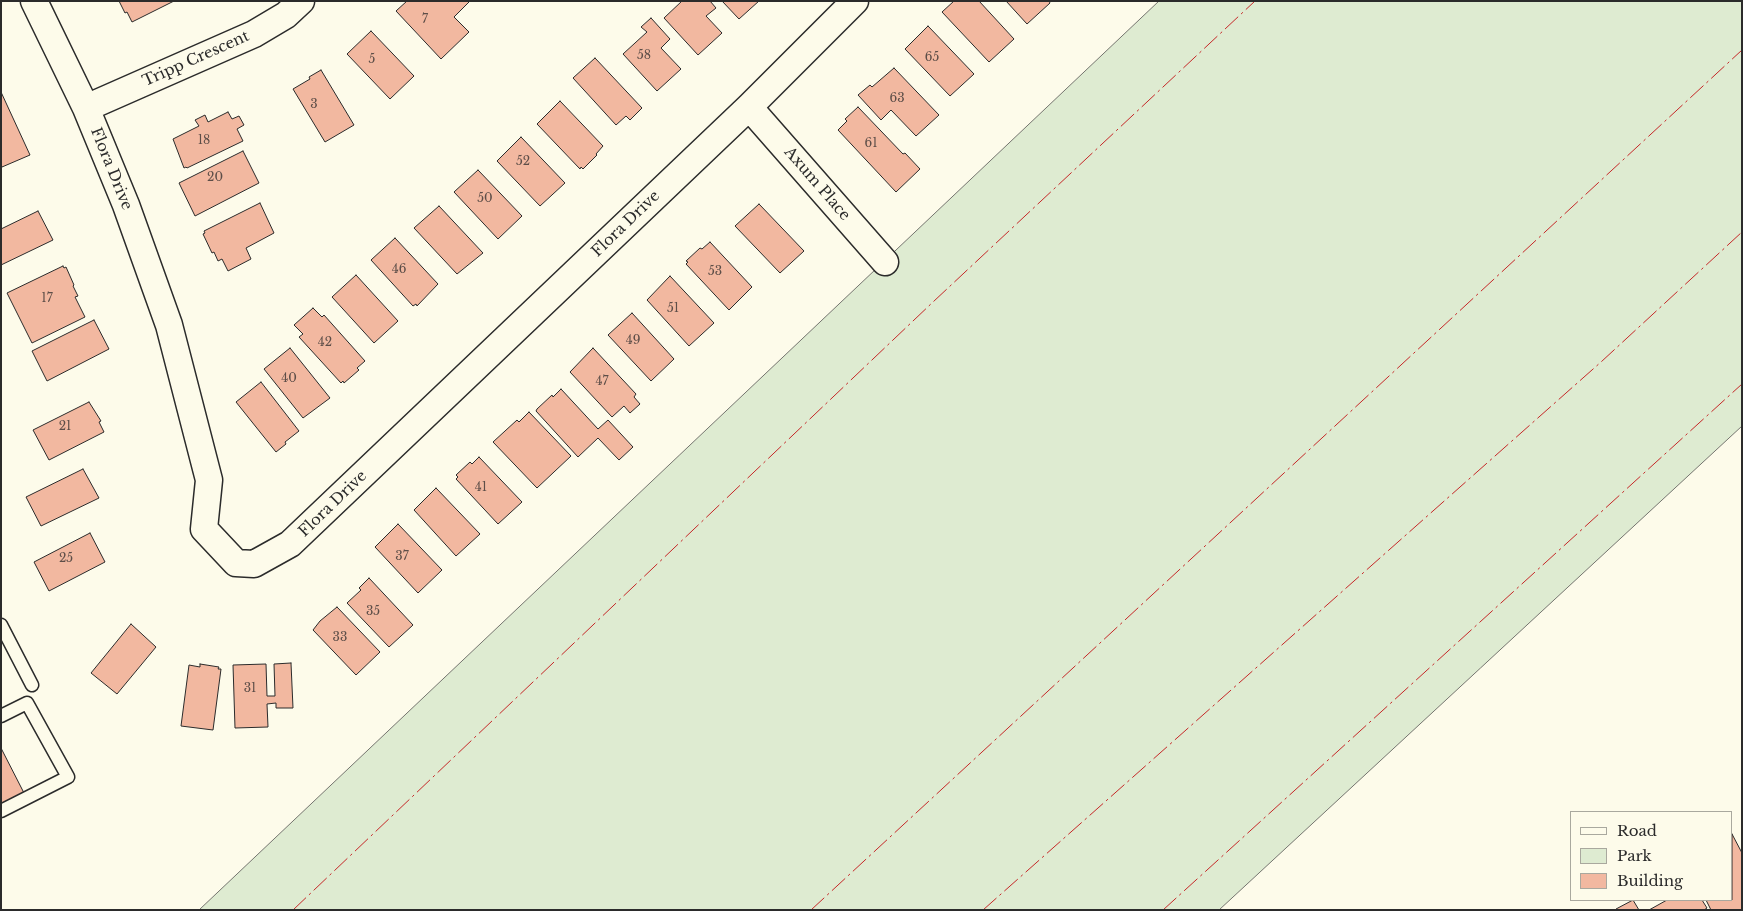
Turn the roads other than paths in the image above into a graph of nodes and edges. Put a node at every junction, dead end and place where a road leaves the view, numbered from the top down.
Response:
1 (34, 1) edge
2 (301, 1) edge
3 (855, 1) edge
4 (749, 107) junction
5 (86, 108) junction
6 (886, 262) dead end
7 (1, 625) edge
8 (32, 685) dead end
9 (1, 716) edge
10 (1, 811) edge

1 - 5 street, Flora Drive
2 - 5 street, Tripp Crescent
3 - 4 street, Flora Drive
4 - 5 street, Flora Drive
4 - 6 street, Axum Place
7 - 8 lane
9 - 10 lane

